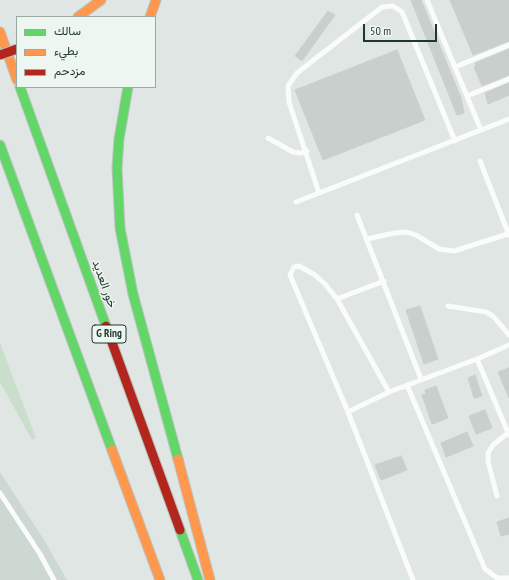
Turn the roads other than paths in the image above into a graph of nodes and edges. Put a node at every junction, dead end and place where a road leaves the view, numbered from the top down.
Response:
1 (101, 0) edge
2 (156, 0) edge
3 (428, 0) edge
4 (81, 15) edge
5 (150, 16) edge
6 (0, 32) edge
7 (509, 45) edge
8 (16, 49) edge
9 (0, 55) edge
10 (455, 67) junction
11 (16, 77) edge
12 (509, 79) edge
13 (20, 88) edge
14 (128, 88) edge
15 (467, 96) junction
16 (509, 119) edge
17 (481, 130) junction
18 (268, 138) dead end
19 (455, 141) junction
20 (0, 145) edge
21 (307, 151) junction
22 (480, 161) dead end
23 (319, 193) junction
24 (296, 202) dead end
25 (357, 214) dead end
26 (509, 235) edge
27 (368, 239) junction
28 (384, 281) junction
29 (337, 298) junction
30 (448, 306) dead end
31 (53, 317) dead end
32 (509, 335) edge
33 (509, 345) edge
34 (477, 359) junction
35 (421, 379) junction
36 (407, 385) junction
37 (88, 387) junction
38 (389, 392) junction
39 (348, 412) junction
40 (508, 434) edge
41 (0, 493) edge
42 (497, 496) dead end
43 (509, 578) edge
44 (54, 580) edge
45 (160, 580) edge
46 (198, 580) edge
47 (210, 580) edge
48 (413, 580) edge

1 - 4 highway
2 - 5 highway
3 - 10 lane
6 - 11 highway
7 - 10 lane
8 - 9 highway, bridge
10 - 15 lane
12 - 15 lane
13 - 46 highway, خور العديد / G Ring
14 - 47 highway
15 - 17 lane
16 - 17 lane
17 - 19 lane
18 - 21 lane
19 - 21 lane
19 - 23 lane
20 - 37 highway
21 - 23 lane
22 - 26 lane
23 - 24 lane
25 - 27 lane
26 - 27 lane
27 - 28 lane
28 - 29 lane
28 - 35 lane
29 - 38 lane
29 - 39 lane
30 - 32 lane
31 - 37 highway
33 - 34 lane
34 - 35 lane
34 - 40 lane
35 - 36 lane
36 - 38 lane
36 - 43 lane
37 - 45 highway
38 - 39 lane
39 - 48 lane
40 - 42 lane
41 - 44 lane

